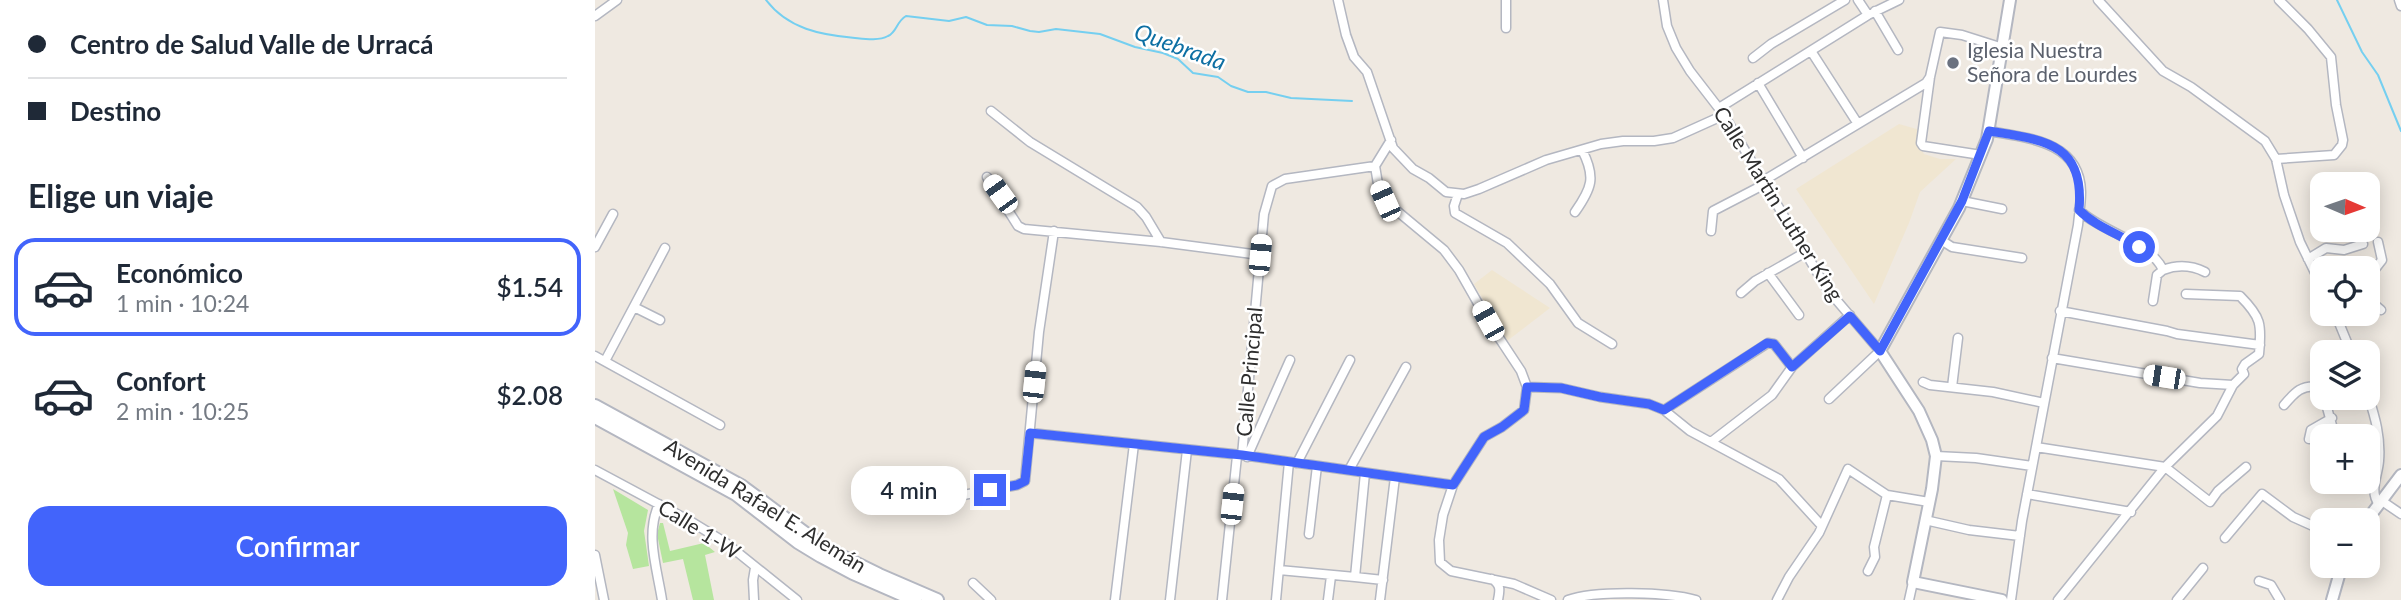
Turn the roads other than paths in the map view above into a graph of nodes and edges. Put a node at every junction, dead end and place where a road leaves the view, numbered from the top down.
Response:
1 (617, 0) edge
2 (1338, 0) edge
3 (1506, 0) edge
4 (1663, 0) edge
5 (1845, 0) edge
6 (1858, 0) edge
7 (1899, 0) edge
8 (2010, 0) edge
9 (2098, 0) edge
10 (2279, 0) edge
11 (2399, 0) edge
12 (2401, 6) edge
13 (1872, 13) junction
14 (595, 16) edge
15 (1506, 28) dead end
16 (2003, 48) junction
17 (1898, 50) dead end
18 (1811, 51) junction
19 (1753, 58) dead end
20 (1930, 77) junction
21 (1758, 83) junction
22 (991, 111) dead end
23 (1722, 112) junction
24 (1858, 124) junction
25 (1989, 131) junction
26 (1391, 141) junction
27 (1582, 150) junction
28 (1981, 155) junction
29 (1803, 158) junction
30 (2276, 159) junction
31 (1375, 166) junction
32 (987, 177) dead end
33 (1764, 182) junction
34 (1458, 194) junction
35 (1962, 201) junction
36 (2002, 209) dead end
37 (2079, 210) junction
38 (1575, 212) dead end
39 (613, 214) dead end
40 (1054, 231) junction
41 (1711, 231) dead end
42 (1941, 240) junction
43 (1161, 242) junction
44 (2378, 242) dead end
45 (2363, 244) dead end
46 (595, 247) edge
47 (665, 248) dead end
48 (1804, 253) junction
49 (1260, 255) junction
50 (2022, 258) dead end
51 (2308, 259) junction
52 (2310, 263) edge
53 (2380, 263) edge
54 (2163, 270) junction
55 (2204, 272) dead end
56 (1768, 273) junction
57 (1741, 293) dead end
58 (2186, 294) dead end
59 (2153, 301) dead end
60 (634, 307) junction
61 (2060, 311) junction
62 (1799, 315) dead end
63 (1850, 316) junction
64 (660, 320) dead end
65 (1958, 338) dead end
66 (1612, 344) dead end
67 (2260, 345) junction
68 (1880, 351) junction
69 (595, 356) edge
70 (2052, 358) junction
71 (1290, 360) dead end
72 (1350, 360) dead end
73 (605, 362) junction
74 (1406, 367) dead end
75 (1792, 367) junction
76 (1923, 382) dead end
77 (2233, 385) junction
78 (1527, 387) junction
79 (1952, 387) junction
80 (2310, 387) edge
81 (1829, 399) dead end
82 (2044, 403) junction
83 (2284, 405) dead end
84 (595, 406) edge
85 (1664, 410) junction
86 (2329, 410) edge
87 (2372, 410) edge
88 (595, 417) edge
89 (2332, 418) junction
90 (2333, 424) edge
91 (720, 425) dead end
92 (1030, 433) junction
93 (2308, 439) dead end
94 (1711, 442) junction
95 (1134, 444) junction
96 (2036, 447) junction
97 (1187, 450) junction
98 (1242, 456) junction
99 (1936, 456) junction
100 (1293, 463) junction
101 (1317, 466) junction
102 (2032, 466) junction
103 (2165, 467) junction
104 (2246, 467) dead end
105 (595, 470) edge
106 (1349, 470) junction
107 (1365, 473) junction
108 (2401, 475) edge
109 (1395, 477) junction
110 (1453, 485) junction
111 (1887, 495) junction
112 (2027, 495) junction
113 (1929, 502) junction
114 (2380, 503) junction
115 (659, 504) junction
116 (899, 507) dead end
117 (2376, 508) edge
118 (2131, 512) junction
119 (2401, 513) edge
120 (1925, 520) junction
121 (2310, 525) edge
122 (1822, 526) junction
123 (1309, 534) dead end
124 (2020, 536) junction
125 (2225, 538) dead end
126 (595, 555) edge
127 (755, 568) junction
128 (2203, 568) dead end
129 (1279, 570) junction
130 (1868, 571) dead end
131 (1331, 576) junction
132 (1355, 577) junction
133 (2338, 578) edge
134 (1492, 579) junction
135 (1383, 580) junction
136 (2259, 581) dead end
137 (1913, 582) junction
138 (973, 583) dead end
139 (604, 600) edge
140 (662, 600) edge
141 (754, 600) edge
142 (797, 600) edge
143 (915, 600) edge
144 (937, 600) edge
145 (991, 600) edge
146 (1115, 600) edge
147 (1170, 600) edge
148 (1222, 600) edge
149 (1276, 600) edge
150 (1328, 600) edge
151 (1380, 600) edge
152 (1498, 600) edge
153 (1551, 600) edge
154 (1568, 600) edge
155 (1696, 600) edge
156 (1777, 600) edge
157 (1909, 600) edge
158 (2002, 600) edge
159 (2011, 600) edge
160 (2058, 600) edge
161 (2177, 600) edge
162 (2280, 600) edge
163 (2332, 600) edge

1 - 14 street
2 - 26 street
3 - 15 street
4 - 23 street, Calle Martin Luther King
5 - 19 street
6 - 13 street
7 - 13 street
8 - 16 street
9 - 30 street
10 - 30 street
11 - 12 street
13 - 17 street
13 - 18 street
16 - 20 street
16 - 25 street
18 - 21 street
18 - 24 street
20 - 24 street
20 - 28 street
21 - 23 street
21 - 29 street
22 - 43 street
23 - 27 street
23 - 33 street, Calle Martin Luther King
24 - 29 street
25 - 28 street
25 - 37 street
26 - 31 street
26 - 34 street
27 - 34 street
27 - 38 street
28 - 35 street
29 - 33 street
30 - 51 street
31 - 49 street, Calle Principal
31 - 78 street
32 - 40 street
33 - 41 street
33 - 48 street, Calle Martin Luther King
34 - 66 street
35 - 36 street
35 - 42 street
37 - 54 street
37 - 61 street
39 - 46 street
40 - 43 street
40 - 92 street
42 - 50 street
42 - 68 street
43 - 49 street
44 - 53 street
45 - 51 street
47 - 60 street
48 - 56 street
48 - 63 street, Calle Martin Luther King
49 - 98 street, Calle Principal
51 - 52 street
54 - 55 street
54 - 59 street
56 - 57 street
56 - 62 street
58 - 67 street
60 - 64 street
60 - 73 street
61 - 67 street
61 - 70 street
63 - 68 street, Calle Martin Luther King
63 - 75 street
65 - 79 street
67 - 77 street
68 - 81 street
68 - 99 street, Calle Martin Luther King
69 - 73 street
70 - 77 street
70 - 82 street
71 - 98 street
72 - 100 street
73 - 91 street
74 - 106 street
75 - 85 street
75 - 94 street
76 - 79 street
77 - 103 street
78 - 85 street
78 - 110 street
79 - 82 street
80 - 83 street
82 - 96 street
84 - 144 main road, Avenida Rafael E. Alemán
85 - 94 street
86 - 89 street
87 - 114 street
88 - 143 main road, Avenida Rafael E. Alemán
89 - 90 street
89 - 93 street
92 - 95 street
92 - 116 street
94 - 122 street
95 - 97 street
95 - 146 street
96 - 102 street
96 - 103 street
97 - 98 street
97 - 147 street
98 - 100 street
98 - 148 street, Calle Principal
99 - 102 street
99 - 113 street, Calle Martin Luther King
100 - 101 street
100 - 129 street
101 - 106 street
101 - 123 street
102 - 112 street
103 - 104 street
103 - 118 street
105 - 115 street, Calle 1-W
106 - 107 street
107 - 109 street
107 - 132 street
108 - 114 street
109 - 110 street
109 - 135 street
110 - 134 street
111 - 113 street
111 - 122 street
111 - 130 street
112 - 118 street
112 - 124 street
113 - 120 street, Calle Martin Luther King
114 - 117 street
114 - 119 street
115 - 127 street, Calle 1-W
115 - 140 street
118 - 160 street
120 - 124 street
120 - 137 street, Calle Martin Luther King
121 - 125 street
122 - 156 street
124 - 159 street
126 - 139 street
127 - 141 street
127 - 142 street, Calle 1-W
128 - 161 street
129 - 131 street
129 - 149 street
131 - 132 street
131 - 150 street
132 - 135 street
133 - 163 street
134 - 152 street
134 - 153 street
135 - 151 street
136 - 162 street
137 - 157 street, Calle Martin Luther King
137 - 158 street
138 - 145 street
154 - 155 street

